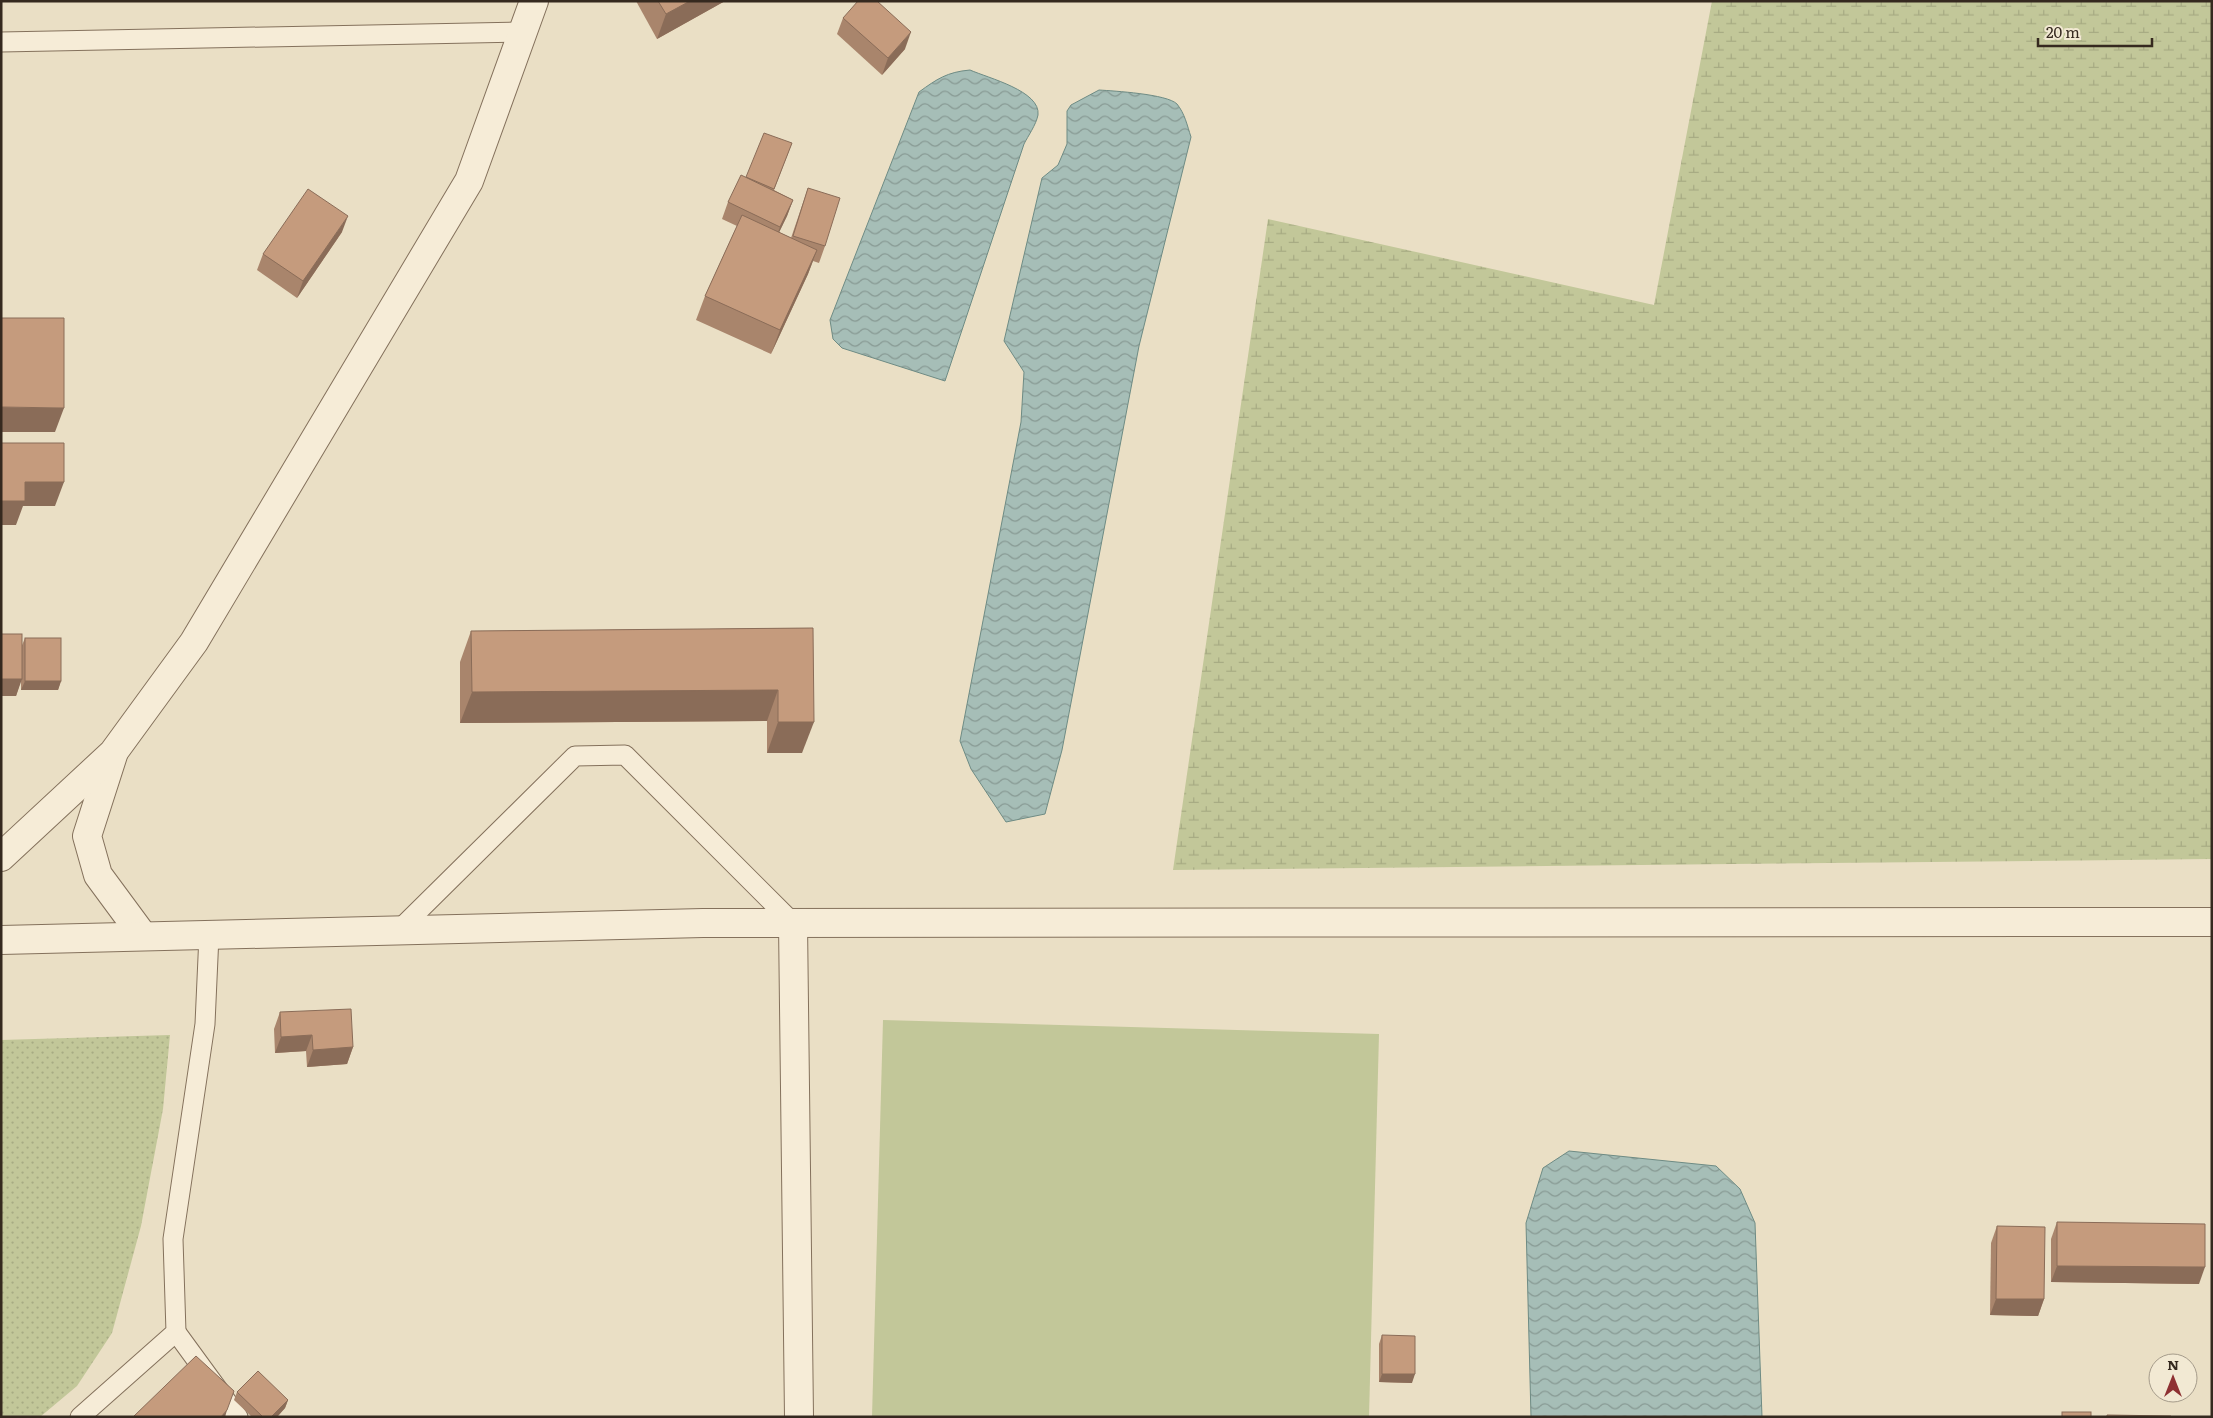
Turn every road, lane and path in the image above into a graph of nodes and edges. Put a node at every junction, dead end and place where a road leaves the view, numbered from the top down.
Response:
1 (534, 1) edge
2 (523, 32) junction
3 (1, 42) edge
4 (113, 753) junction
5 (1, 857) edge
6 (2212, 922) edge
7 (792, 923) junction
8 (398, 930) junction
9 (209, 935) junction
10 (144, 936) junction
11 (1, 940) edge
12 (176, 1332) junction
13 (80, 1417) edge
14 (238, 1417) edge
15 (798, 1417) edge

1 - 2 street
2 - 3 lane
2 - 4 street
4 - 5 street
4 - 10 street
6 - 7 street
7 - 8 street
7 - 8 lane
7 - 15 street
8 - 9 street
9 - 10 street
9 - 12 lane
10 - 11 street
12 - 13 lane
12 - 14 lane

